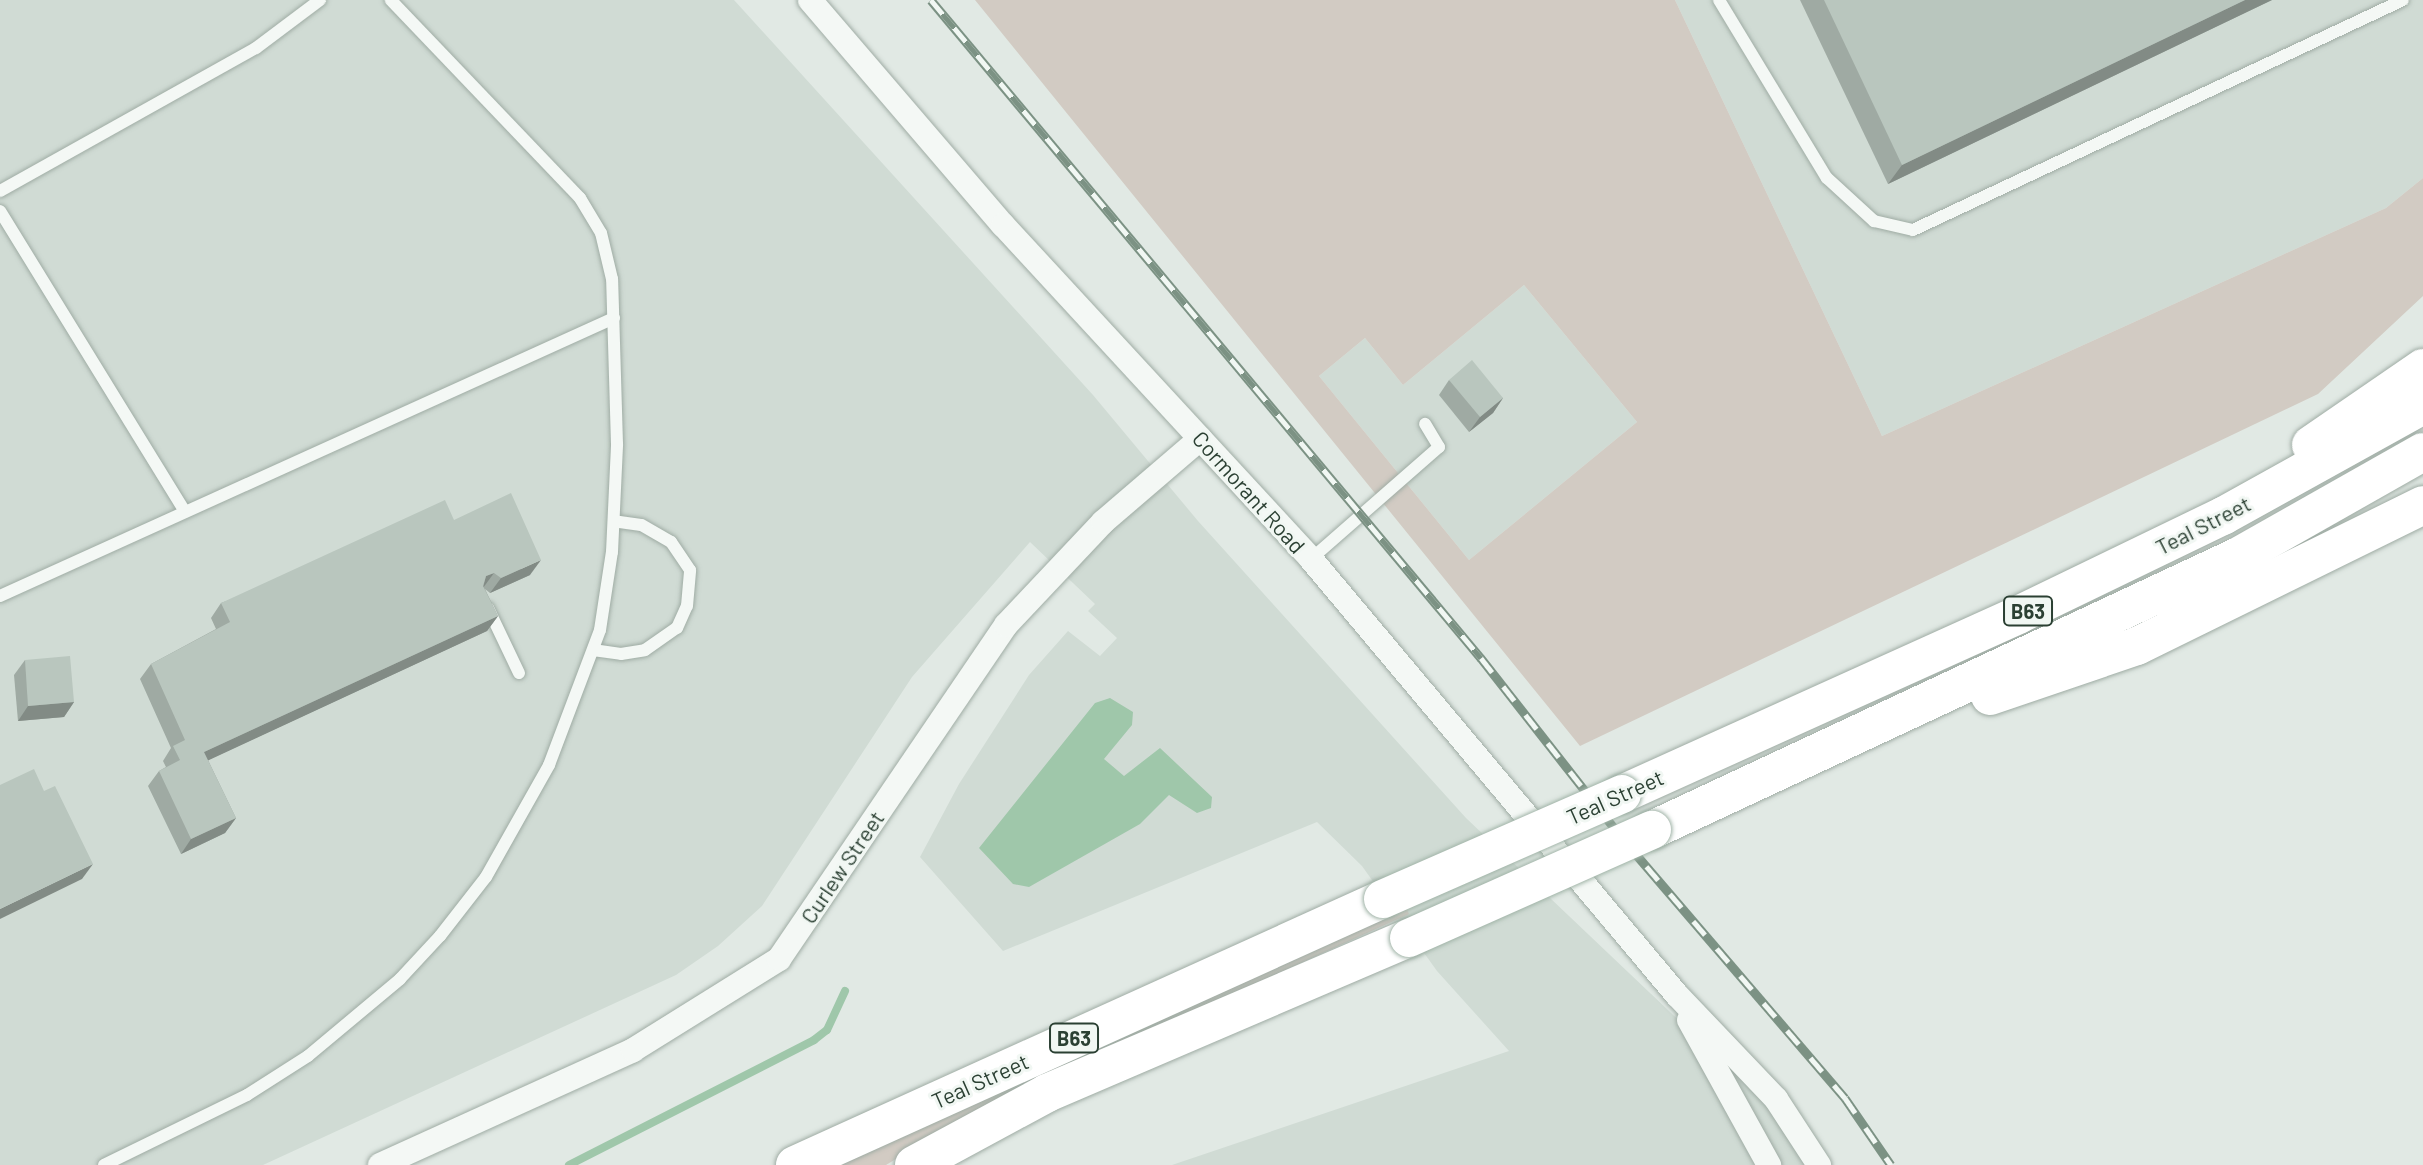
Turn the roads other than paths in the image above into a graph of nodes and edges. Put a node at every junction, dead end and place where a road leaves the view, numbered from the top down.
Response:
1 (320, 0) edge
2 (391, 0) edge
3 (810, 0) edge
4 (1719, 0) edge
5 (2403, 0) edge
6 (0, 191) edge
7 (0, 211) edge
8 (614, 318) junction
9 (2423, 368) edge
10 (2423, 405) edge
11 (1425, 424) dead end
12 (1200, 439) junction
13 (2423, 452) edge
14 (2423, 505) edge
15 (185, 512) junction
16 (614, 521) junction
17 (1311, 559) junction
18 (0, 596) edge
19 (482, 597) edge
20 (2018, 615) junction
21 (593, 650) junction
22 (519, 673) dead end
23 (1813, 756) junction
24 (1677, 995) junction
25 (104, 1165) edge
26 (380, 1165) edge
27 (795, 1165) edge
28 (914, 1165) edge
29 (1769, 1165) edge
30 (1819, 1165) edge

1 - 6 lane
2 - 8 lane
3 - 12 street, Cormorant Road
4 - 5 lane
7 - 15 lane
8 - 15 lane
8 - 16 lane
9 - 20 main road
10 - 20 main road, Teal Street / B63
11 - 17 lane
12 - 17 street, Cormorant Road
12 - 26 street, Curlew Street
13 - 23 main road, Teal Street / B63
14 - 23 main road
15 - 18 lane
16 - 21 lane
16 - 21 lane
17 - 24 street, Cormorant Road
19 - 22 lane
20 - 27 main road, Teal Street / B63, bridge
21 - 25 lane
23 - 28 main road, Teal Street / B63, bridge
24 - 29 street, Cormorant Road
24 - 30 street, Cormorant Road

